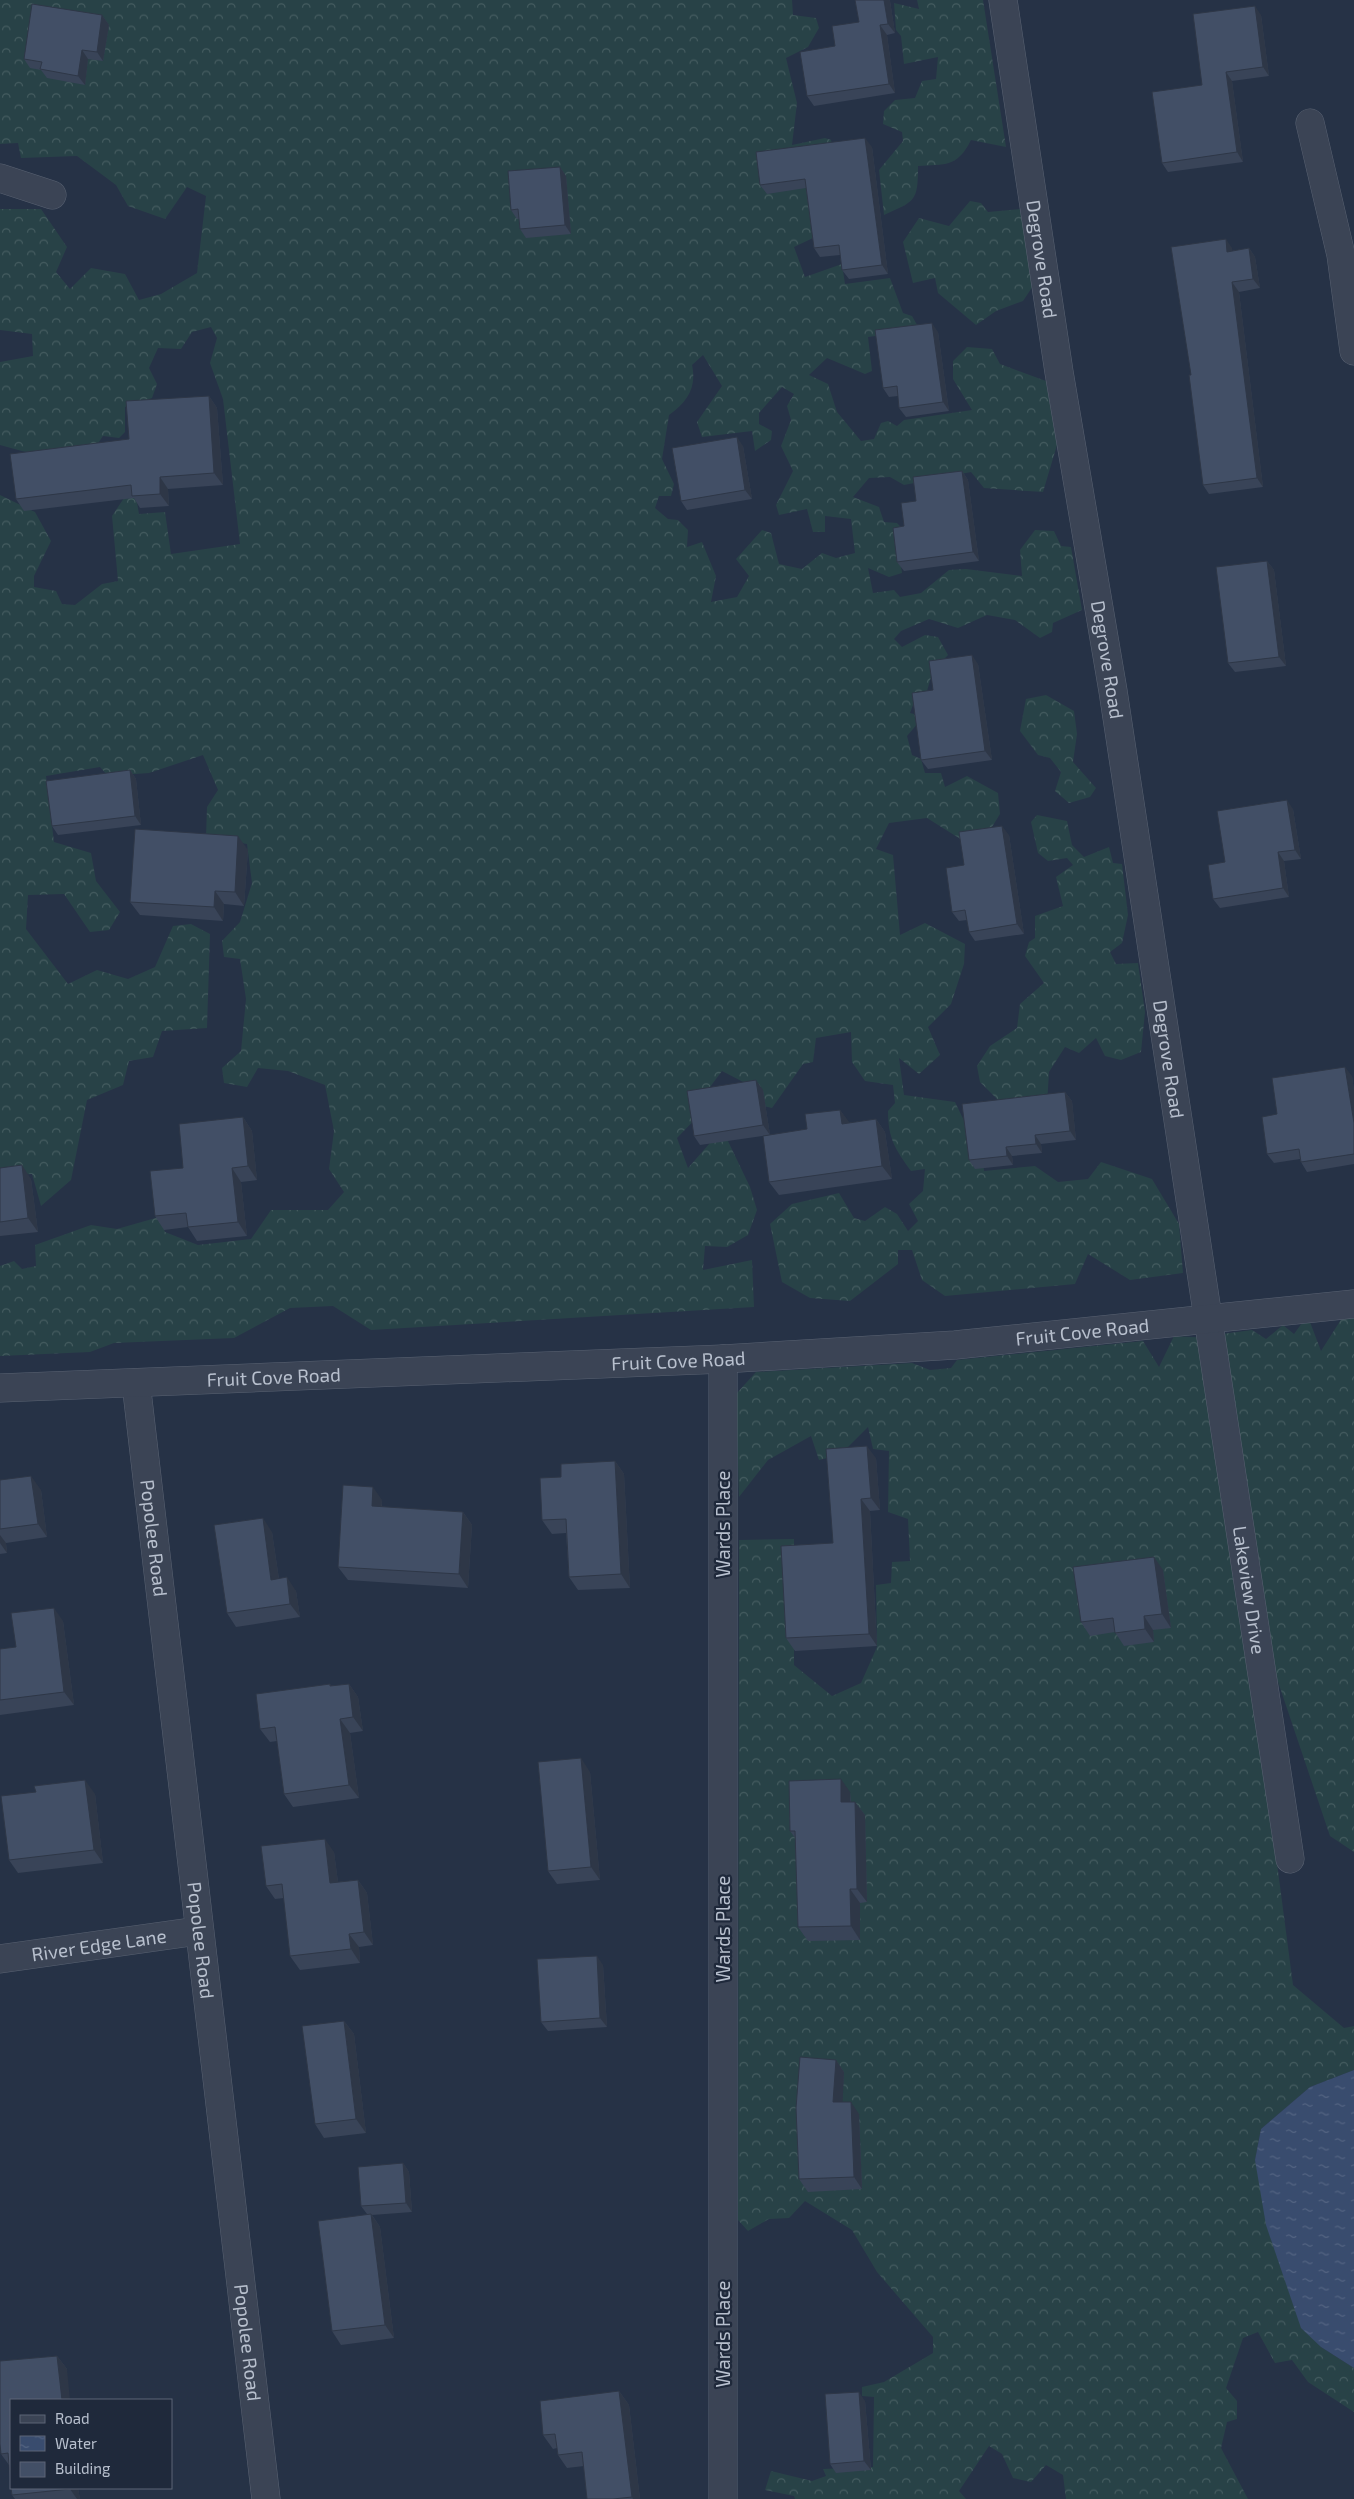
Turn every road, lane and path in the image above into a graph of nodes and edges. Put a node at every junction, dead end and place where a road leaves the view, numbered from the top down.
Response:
1 (1003, 0) edge
2 (1310, 122) dead end
3 (0, 178) edge
4 (52, 195) dead end
5 (1354, 351) edge
6 (1354, 1304) edge
7 (1210, 1319) junction
8 (723, 1359) junction
9 (136, 1383) junction
10 (0, 1388) edge
11 (1290, 1859) dead end
12 (198, 1931) junction
13 (0, 1959) edge
14 (266, 2499) edge
15 (723, 2499) edge

1 - 7 street, Degrove Road
2 - 5 street
3 - 4 street
6 - 7 street, Fruit Cove Road
7 - 8 street, Fruit Cove Road
7 - 11 street, Lakeview Drive
8 - 9 street, Fruit Cove Road
8 - 15 street, Wards Place
9 - 10 street, Fruit Cove Road
9 - 12 street, Popolee Road
12 - 13 street, River Edge Lane
12 - 14 street, Popolee Road

